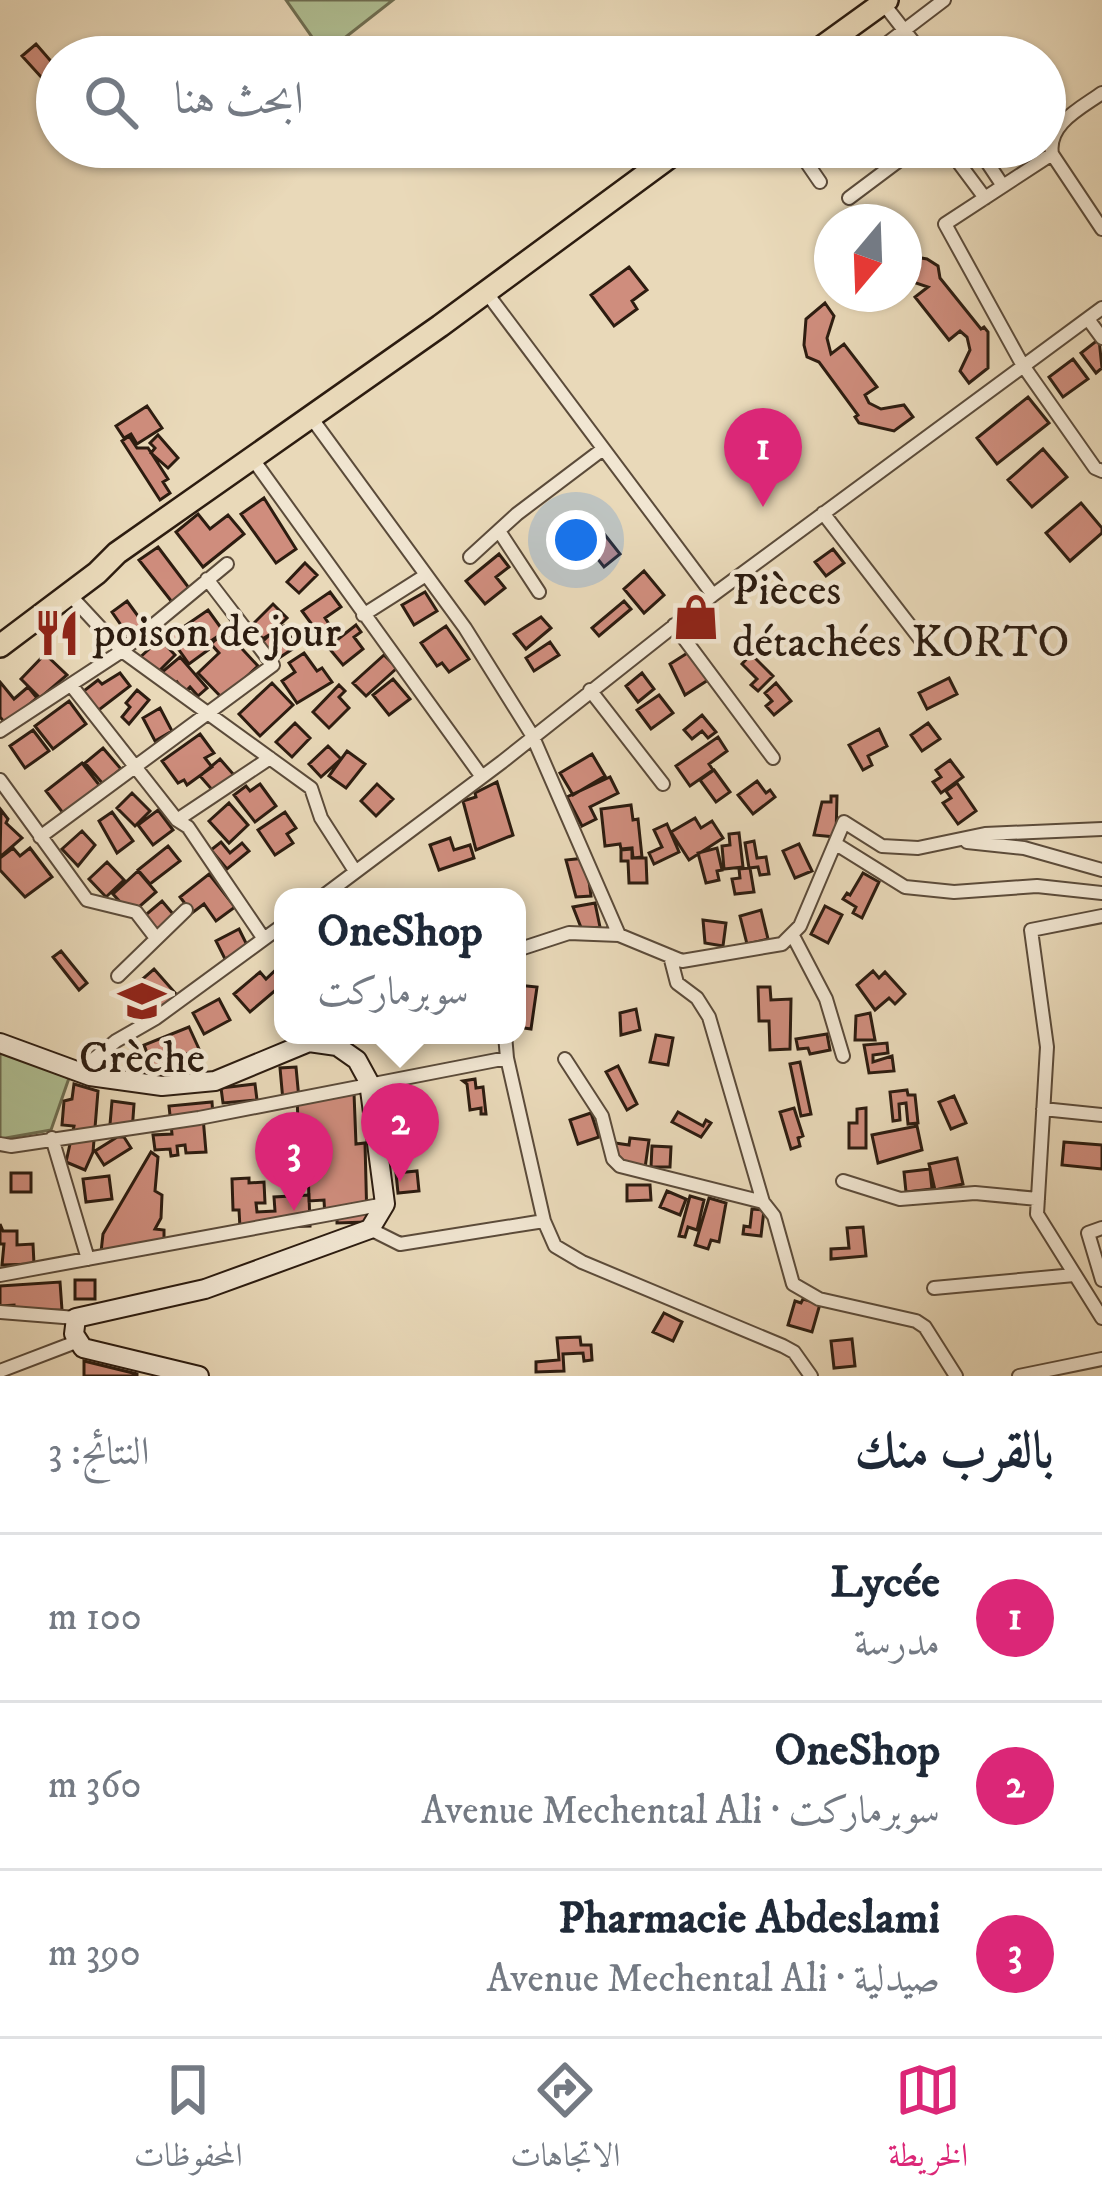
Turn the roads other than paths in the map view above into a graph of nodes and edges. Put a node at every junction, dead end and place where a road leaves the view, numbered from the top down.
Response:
1 (944, 0) edge
2 (885, 1) edge
3 (904, 31) junction
4 (837, 36) edge
5 (897, 36) edge
6 (908, 36) edge
7 (1102, 92) edge
8 (1066, 120) edge
9 (654, 168) edge
10 (810, 168) edge
11 (889, 168) edge
12 (963, 168) edge
13 (991, 168) edge
14 (1031, 168) edge
15 (1061, 168) edge
16 (820, 182) dead end
17 (1003, 186) junction
18 (848, 198) dead end
19 (985, 198) junction
20 (1102, 229) edge
21 (486, 292) junction
22 (1102, 308) edge
23 (1088, 319) junction
24 (1102, 338) edge
25 (1022, 364) junction
26 (310, 416) junction
27 (604, 449) junction
28 (252, 458) junction
29 (1102, 471) edge
30 (823, 513) junction
31 (499, 531) junction
32 (470, 557) dead end
33 (227, 564) dead end
34 (426, 575) junction
35 (207, 579) junction
36 (539, 592) dead end
37 (68, 594) junction
38 (713, 596) junction
39 (363, 615) junction
40 (674, 626) junction
41 (921, 640) dead end
42 (0, 646) edge
43 (122, 651) junction
44 (70, 685) junction
45 (590, 690) junction
46 (208, 713) junction
47 (0, 731) edge
48 (532, 734) junction
49 (270, 758) junction
50 (773, 758) dead end
51 (134, 767) junction
52 (482, 777) junction
53 (0, 780) edge
54 (663, 784) dead end
55 (177, 820) junction
56 (1102, 829) edge
57 (40, 837) junction
58 (953, 841) junction
59 (836, 844) junction
60 (1102, 870) edge
61 (355, 872) junction
62 (334, 888) edge
63 (1102, 892) edge
64 (186, 910) dead end
65 (1102, 916) edge
66 (274, 932) edge
67 (792, 934) junction
68 (619, 935) junction
69 (157, 938) junction
70 (264, 939) junction
71 (526, 947) edge
72 (670, 956) junction
73 (118, 976) dead end
74 (0, 1043) edge
75 (305, 1044) edge
76 (330, 1044) edge
77 (506, 1044) edge
78 (843, 1056) dead end
79 (507, 1058) junction
80 (565, 1059) dead end
81 (78, 1072) junction
82 (369, 1082) junction
83 (1043, 1109) junction
84 (1102, 1115) edge
85 (52, 1138) junction
86 (0, 1144) edge
87 (843, 1181) dead end
88 (1038, 1199) junction
89 (763, 1202) junction
90 (385, 1204) junction
91 (544, 1221) junction
92 (1102, 1228) edge
93 (370, 1229) junction
94 (88, 1259) junction
95 (0, 1275) edge
96 (1074, 1275) junction
97 (1102, 1280) edge
98 (934, 1288) dead end
99 (1097, 1302) edge
100 (0, 1312) edge
101 (76, 1318) junction
102 (1102, 1318) edge
103 (76, 1342) junction
104 (1102, 1359) edge
105 (0, 1371) edge
106 (199, 1376) edge
107 (811, 1376) edge
108 (956, 1376) edge
109 (1019, 1376) edge

1 - 3 street
2 - 3 street
2 - 4 main road
3 - 5 street
3 - 6 street
7 - 8 street
9 - 21 main road
10 - 16 street
11 - 18 street
12 - 19 street
13 - 17 street
14 - 17 street
15 - 20 street
17 - 19 street
19 - 25 street
21 - 26 main road
21 - 27 street
22 - 23 street
23 - 24 street
23 - 25 street
25 - 29 street
25 - 30 street
26 - 28 main road
26 - 34 street
27 - 31 street
27 - 38 street
28 - 37 main road
28 - 39 street
30 - 38 street
30 - 41 street
31 - 32 street
31 - 36 street
33 - 35 street
34 - 39 street
34 - 48 street
35 - 43 street
35 - 46 street
37 - 42 main road
37 - 43 street
38 - 40 street
39 - 52 street
40 - 45 street
40 - 50 street
43 - 44 street
43 - 46 street
44 - 47 street
44 - 51 street
45 - 48 street
45 - 54 street
46 - 49 street
46 - 51 street
48 - 52 street
48 - 68 street
49 - 55 street
49 - 61 street
51 - 55 street
51 - 57 street
52 - 61 street
53 - 57 street
55 - 70 street
56 - 58 street
57 - 69 street
58 - 59 street
58 - 60 street
59 - 63 street
59 - 67 street
61 - 62 street
64 - 69 street
65 - 83 street
66 - 70 street
67 - 72 street
67 - 78 street
68 - 71 street
68 - 72 street
69 - 73 street
70 - 81 street
72 - 89 street
74 - 81 main road
75 - 81 main road
76 - 82 main road
77 - 79 street
79 - 82 street
79 - 91 street
80 - 89 street
82 - 85 street
82 - 90 main road
83 - 84 street
83 - 88 street
85 - 86 street
85 - 94 street
87 - 88 street
88 - 96 street
89 - 108 street
90 - 93 main road
90 - 94 street
91 - 93 street
91 - 107 street
92 - 97 street
93 - 101 main road
94 - 95 street
96 - 98 street
96 - 99 street
99 - 102 street
100 - 101 street
101 - 103 main road
103 - 105 street
103 - 106 main road
104 - 109 street

